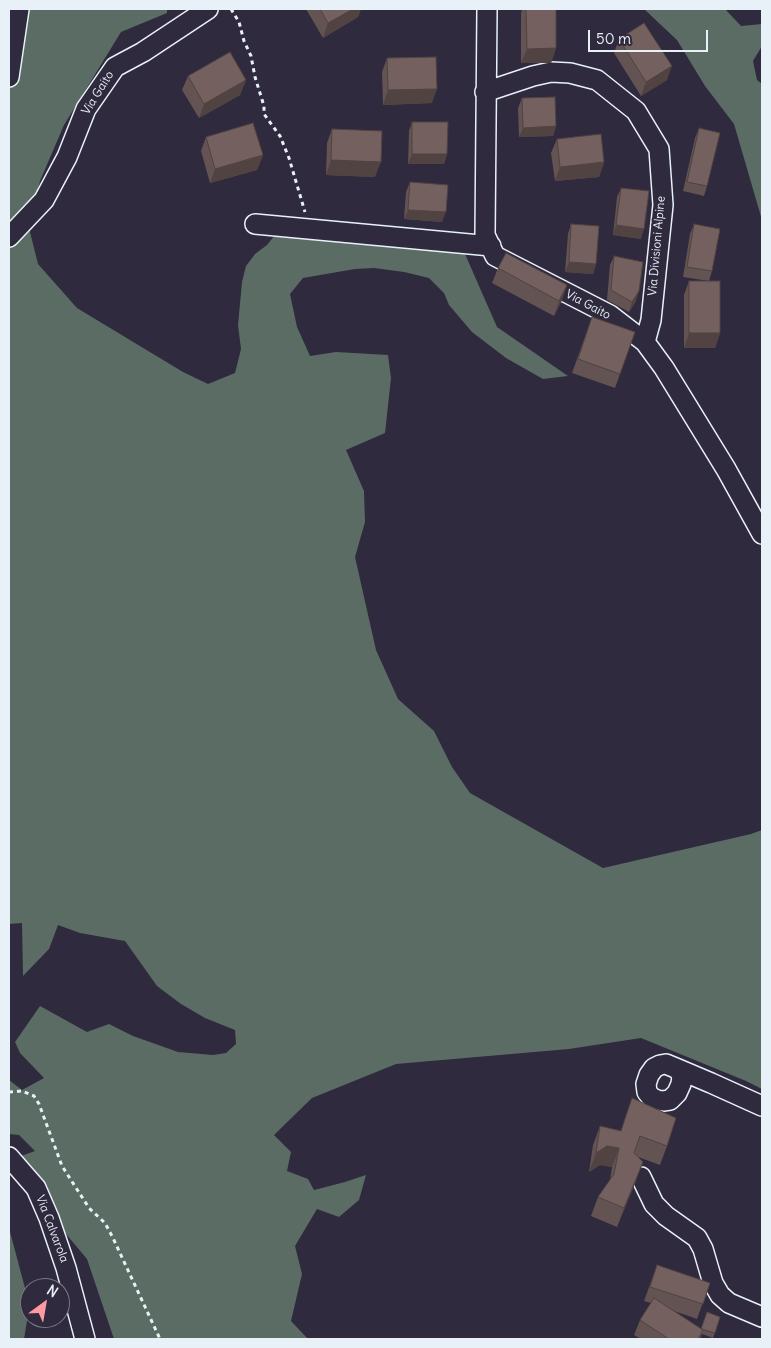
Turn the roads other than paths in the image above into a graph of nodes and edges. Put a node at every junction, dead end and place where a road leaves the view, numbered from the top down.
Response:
1 (18, 9) edge
2 (208, 9) edge
3 (487, 9) edge
4 (9, 77) edge
5 (485, 92) junction
6 (256, 224) dead end
7 (9, 237) edge
8 (491, 246) junction
9 (645, 342) junction
10 (762, 534) edge
11 (678, 1069) dead end
12 (762, 1106) edge
13 (9, 1157) edge
14 (640, 1177) edge
15 (762, 1317) edge
16 (85, 1339) edge

1 - 4 street
2 - 7 street, Via Gaito
3 - 5 street
5 - 8 street
5 - 9 street, Via Divisioni Alpine
6 - 8 street
8 - 9 street, Via Gaito
9 - 10 street, Via Gaito
11 - 12 street
13 - 16 street, Via Calvarola
14 - 15 street

